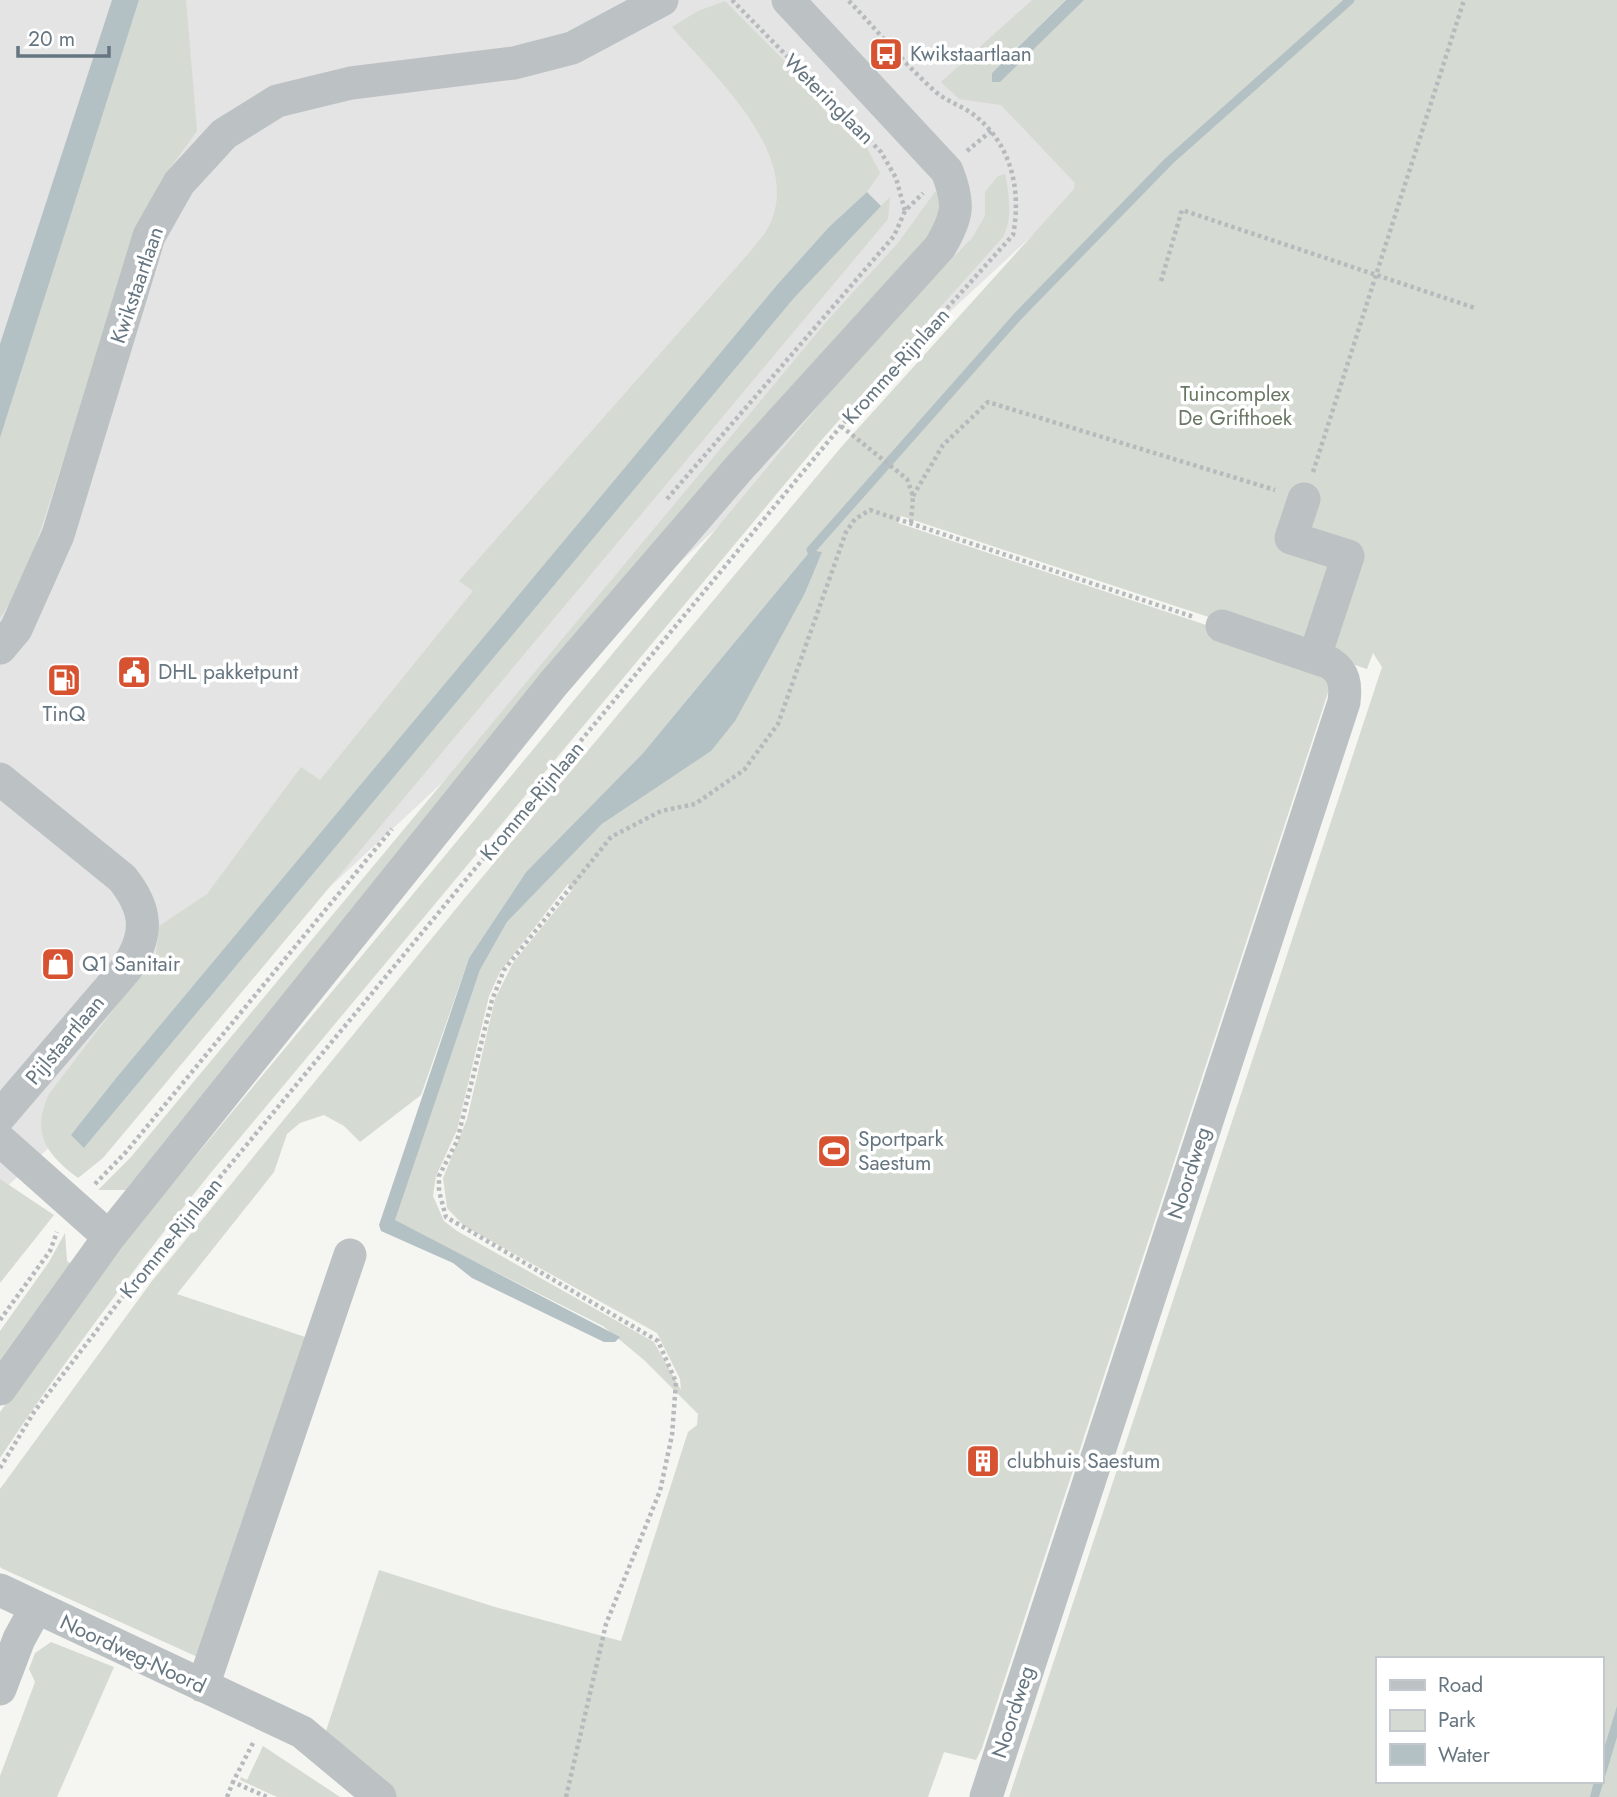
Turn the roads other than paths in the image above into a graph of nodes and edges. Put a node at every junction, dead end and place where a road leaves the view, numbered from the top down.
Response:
1 (662, 0) edge
2 (788, 0) edge
3 (1304, 499) road end
4 (1222, 626) road end
5 (0, 648) edge
6 (1315, 656) junction
7 (0, 779) edge
8 (0, 1116) edge
9 (0, 1140) edge
10 (109, 1237) junction
11 (350, 1255) dead end
12 (0, 1389) edge
13 (0, 1590) edge
14 (36, 1608) junction
15 (203, 1686) junction
16 (0, 1689) edge
17 (380, 1797) edge
18 (986, 1797) edge

1 - 5 street, Kwikstaartlaan
2 - 10 street, Weteringlaan
3 - 6 street
4 - 6 street, Noordweg
6 - 18 street, Noordweg
7 - 8 street, Pijlstaartlaan
9 - 10 street
10 - 12 street
11 - 15 street
13 - 14 street, Noordweg-Noord
14 - 15 street, Noordweg-Noord
14 - 16 street
15 - 17 street, Noordweg-Noord

